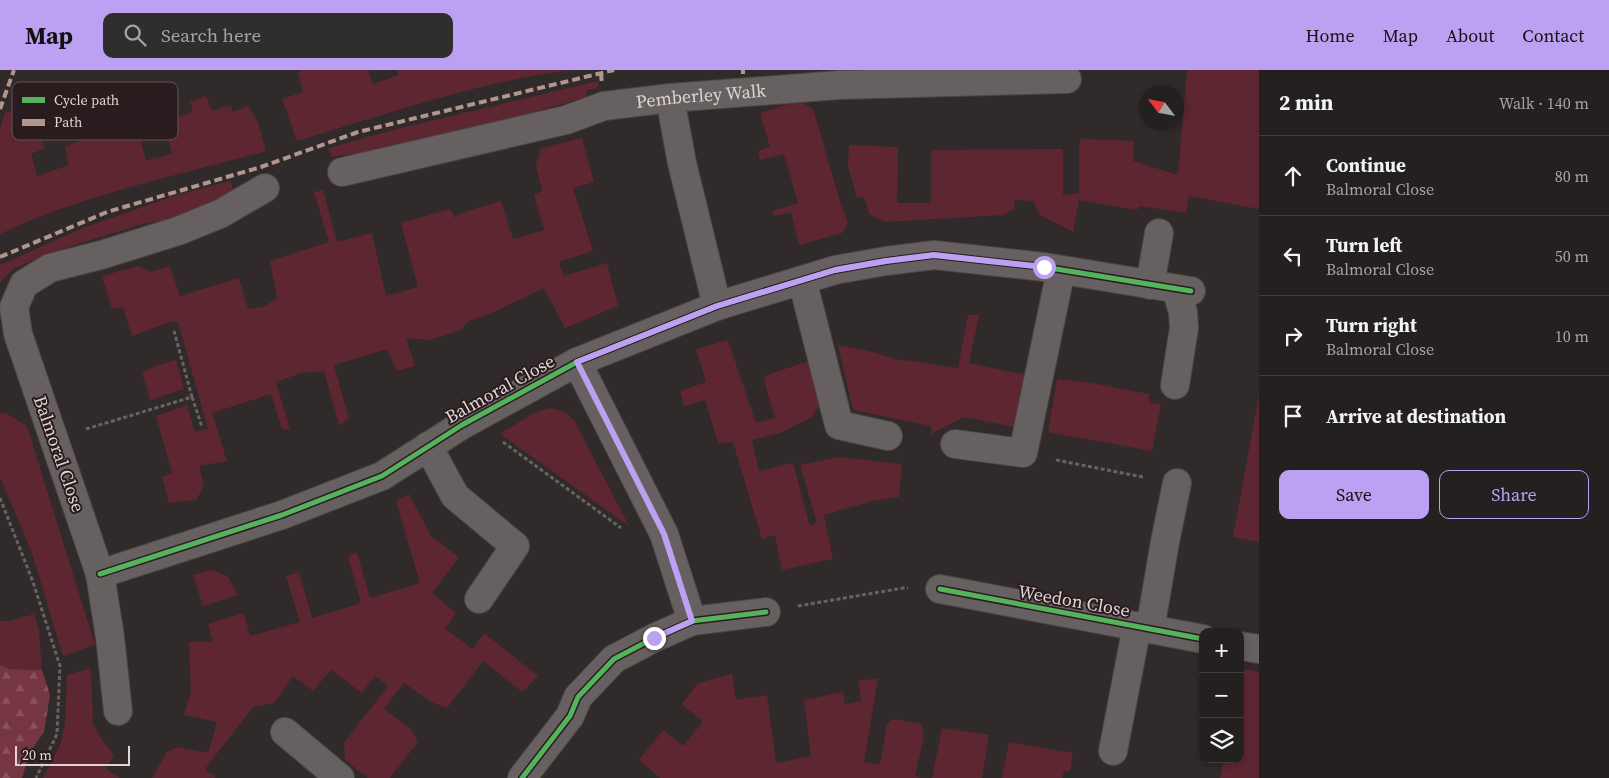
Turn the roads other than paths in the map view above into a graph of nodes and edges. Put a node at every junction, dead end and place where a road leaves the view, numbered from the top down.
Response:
1 (1067, 79) dead end
2 (670, 98) junction
3 (342, 172) dead end
4 (265, 188) dead end
5 (1159, 233) dead end
6 (1061, 270) junction
7 (801, 281) junction
8 (1173, 288) junction
9 (717, 306) junction
10 (577, 362) junction
11 (1175, 384) dead end
12 (888, 436) dead end
13 (955, 444) dead end
14 (428, 446) junction
15 (1177, 484) road end
16 (100, 574) junction
17 (940, 589) dead end
18 (479, 599) dead end
19 (766, 612) dead end
20 (692, 621) junction
21 (1143, 627) junction
22 (1199, 638) edge
23 (1244, 647) edge
24 (1259, 649) edge
25 (118, 711) dead end
26 (284, 732) dead end
27 (1113, 751) dead end
28 (340, 778) edge
29 (522, 778) edge

1 - 2 street, Pemberley Walk
2 - 3 street, Pemberley Walk
2 - 9 street
4 - 16 street, Balmoral Close
5 - 8 street
6 - 7 street, Balmoral Close
6 - 8 street, Balmoral Close
6 - 13 street
7 - 9 street, Balmoral Close
7 - 12 street
8 - 11 street
9 - 10 street, Balmoral Close
10 - 14 street, Balmoral Close
10 - 20 street, Balmoral Close
14 - 16 street, Balmoral Close
14 - 18 street
15 - 21 street
16 - 25 street, Balmoral Close
17 - 21 street, Weedon Close
19 - 20 street
20 - 29 street
21 - 22 street, Weedon Close
21 - 27 street
23 - 24 street
26 - 28 street

